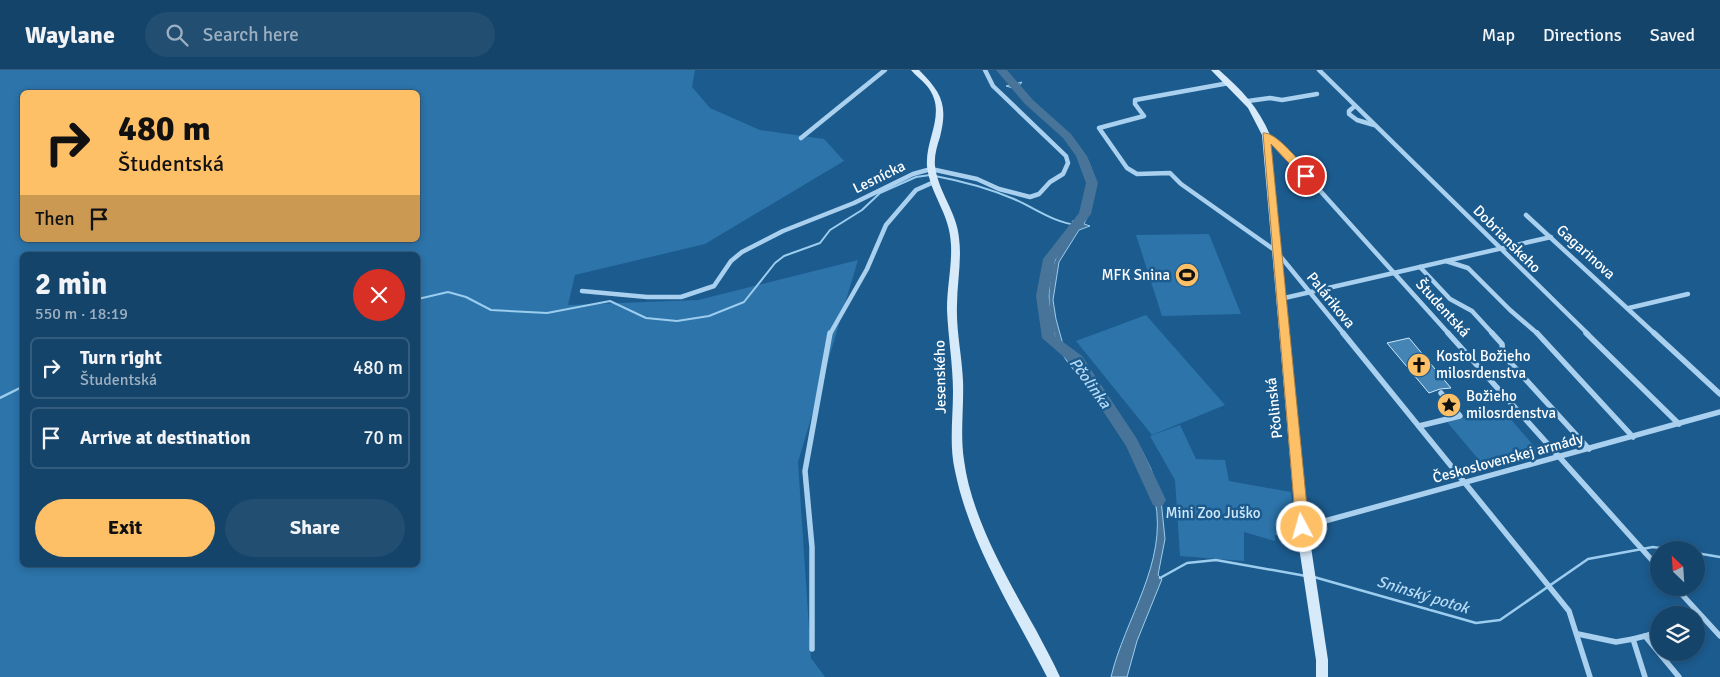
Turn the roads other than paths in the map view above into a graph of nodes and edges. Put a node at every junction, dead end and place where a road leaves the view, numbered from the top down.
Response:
1 (885, 70) edge
2 (916, 70) edge
3 (985, 70) edge
4 (1215, 70) edge
5 (1319, 70) edge
6 (1229, 83) junction
7 (1317, 94) dead end
8 (1248, 101) junction
9 (1355, 106) junction
10 (1374, 125) junction
11 (1266, 135) junction
12 (801, 138) dead end
13 (931, 169) junction
14 (934, 182) junction
15 (1526, 215) dead end
16 (1551, 237) junction
17 (1499, 249) junction
18 (1276, 251) junction
19 (1446, 261) junction
20 (1420, 267) junction
21 (1394, 273) junction
22 (582, 290) dead end
23 (1309, 293) junction
24 (1688, 294) dead end
25 (1280, 299) junction
26 (1629, 308) junction
27 (1718, 388) edge
28 (1441, 393) dead end
29 (1720, 394) edge
30 (1720, 412) edge
31 (1679, 424) junction
32 (1419, 426) junction
33 (1633, 437) junction
34 (1589, 449) junction
35 (1561, 457) junction
36 (1465, 483) junction
37 (1302, 527) junction
38 (1650, 558) edge
39 (1683, 596) edge
40 (1578, 634) junction
41 (1650, 635) edge
42 (1645, 636) junction
43 (1720, 636) edge
44 (1632, 639) junction
45 (812, 649) dead end
46 (1054, 677) edge
47 (1322, 677) edge
48 (1590, 677) edge
49 (1645, 677) edge
50 (1680, 677) edge

1 - 12 street
2 - 13 street, Jesenského
3 - 13 street, Lesnícka
4 - 6 street, Pčolinská
5 - 9 street, Dobrianskeho
6 - 8 street, Pčolinská
6 - 18 street, Palárikova
7 - 8 street
8 - 11 street, Pčolinská
9 - 10 street, Dobrianskeho
9 - 10 street
10 - 17 street, Dobrianskeho
11 - 18 street, Pčolinská
11 - 21 street, Študentská
13 - 14 street, Jesenského
13 - 22 street, Lesnícka
14 - 45 street
14 - 46 street, Jesenského
15 - 16 street, Gagarinova
16 - 17 street
16 - 26 street, Gagarinova
17 - 19 street
17 - 31 street, Dobrianskeho
18 - 23 street, Palárikova
18 - 25 street, Pčolinská
19 - 20 street
19 - 33 street
20 - 21 street
20 - 34 street
21 - 23 street
21 - 35 street, Študentská
23 - 25 street
23 - 32 street, Palárikova
24 - 26 street
25 - 37 street, Pčolinská
26 - 27 street, Gagarinova
27 - 29 street, Gagarinova
28 - 32 street
30 - 31 street, Československej armády
31 - 33 street, Československej armády
32 - 36 street, Palárikova
33 - 34 street, Československej armády
34 - 35 street, Československej armády
35 - 36 street, Československej armády
35 - 38 street, Študentská
36 - 37 street, Československej armády
36 - 40 street, Palárikova
37 - 47 street, Pčolinská
39 - 43 street
40 - 44 street
40 - 48 street, Palárikova
41 - 42 street
42 - 44 street
42 - 50 street
44 - 49 street

